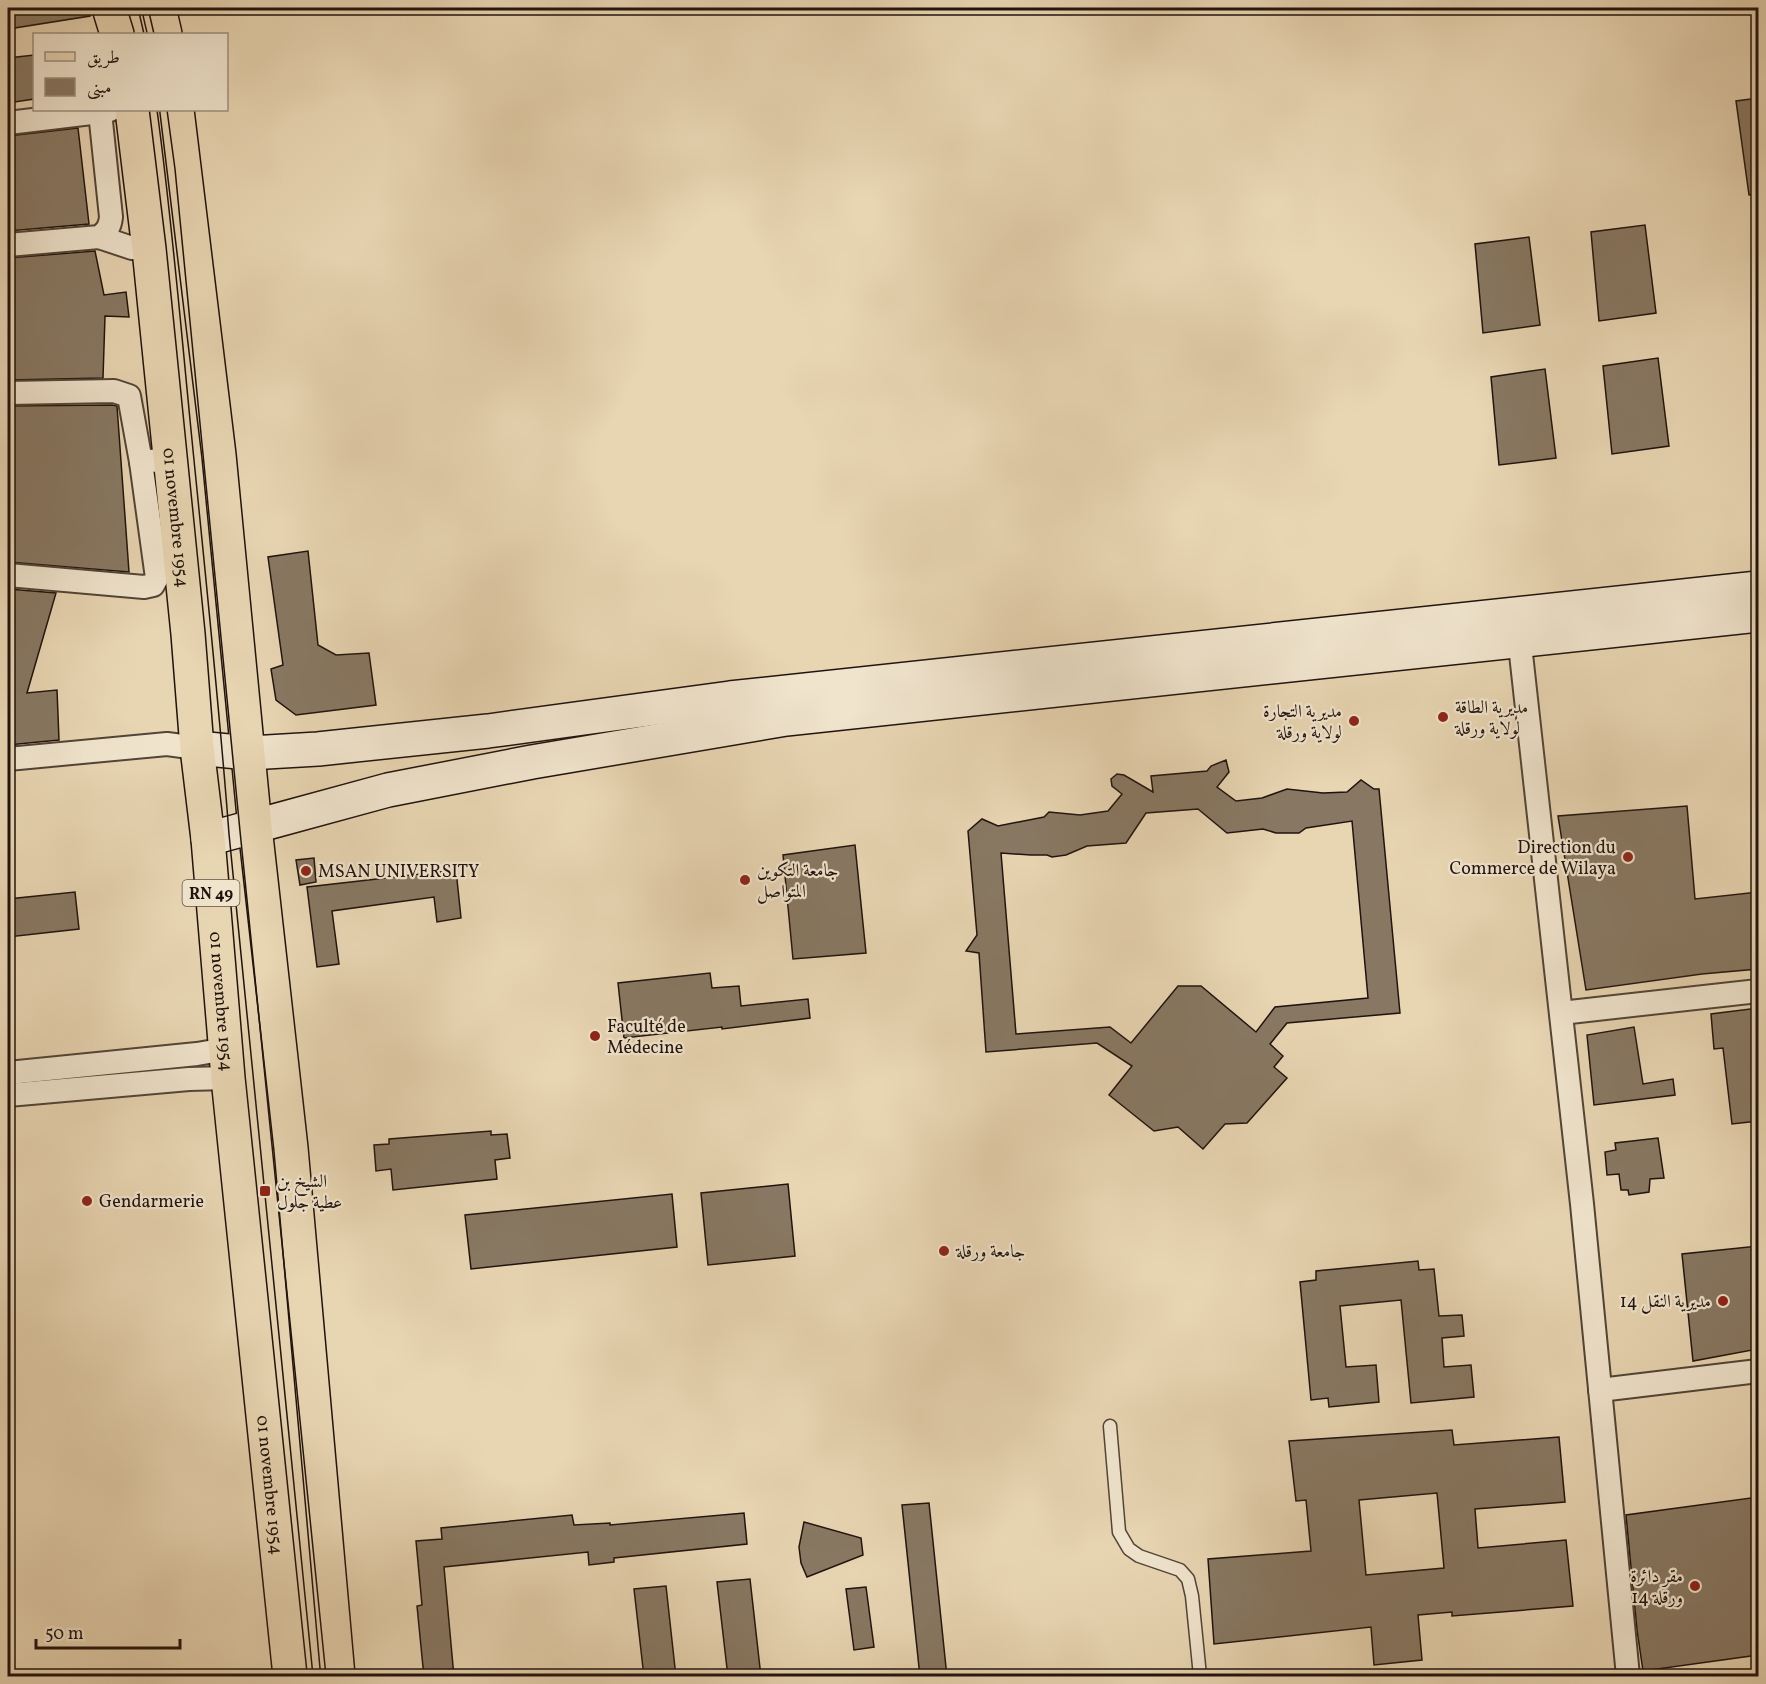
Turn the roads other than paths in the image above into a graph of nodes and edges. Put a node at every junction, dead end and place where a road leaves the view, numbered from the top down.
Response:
1 (109, 8) edge
2 (159, 8) edge
3 (117, 33) edge
4 (165, 33) edge
5 (105, 111) edge
6 (132, 111) edge
7 (177, 111) edge
8 (8, 123) edge
9 (99, 237) junction
10 (8, 245) edge
11 (149, 249) junction
12 (8, 393) edge
13 (155, 461) junction
14 (8, 575) edge
15 (1758, 588) edge
16 (1758, 615) edge
17 (1518, 628) junction
18 (867, 697) junction
19 (196, 748) junction
20 (249, 753) junction
21 (8, 759) edge
22 (255, 827) junction
23 (207, 840) junction
24 (1758, 991) edge
25 (1561, 1012) junction
26 (217, 1060) junction
27 (8, 1073) edge
28 (8, 1095) edge
29 (1758, 1371) edge
30 (1600, 1390) junction
31 (1110, 1426) dead end
32 (290, 1677) edge
33 (338, 1677) edge
34 (1200, 1677) edge
35 (1628, 1677) edge

1 - 3 main road
2 - 4 main road
5 - 8 street
5 - 9 street
6 - 11 main road, 01 novembre 1954 / RN 49
7 - 20 main road, RN 49
9 - 10 street
9 - 11 street
11 - 13 main road, 01 novembre 1954 / RN 49
12 - 13 street
13 - 14 street
13 - 19 main road, 01 novembre 1954 / RN 49
15 - 17 street
16 - 17 street
17 - 18 street
17 - 25 street
18 - 20 street
18 - 22 street
19 - 20 street
19 - 21 street
19 - 23 main road, 01 novembre 1954 / RN 49
20 - 22 main road, RN 49
22 - 23 street
22 - 33 main road, RN 49
23 - 26 main road, 01 novembre 1954 / RN 49
24 - 25 street
25 - 30 street
26 - 27 street
26 - 28 street
26 - 32 main road, 01 novembre 1954 / RN 49
29 - 30 street
30 - 35 street
31 - 34 lane

